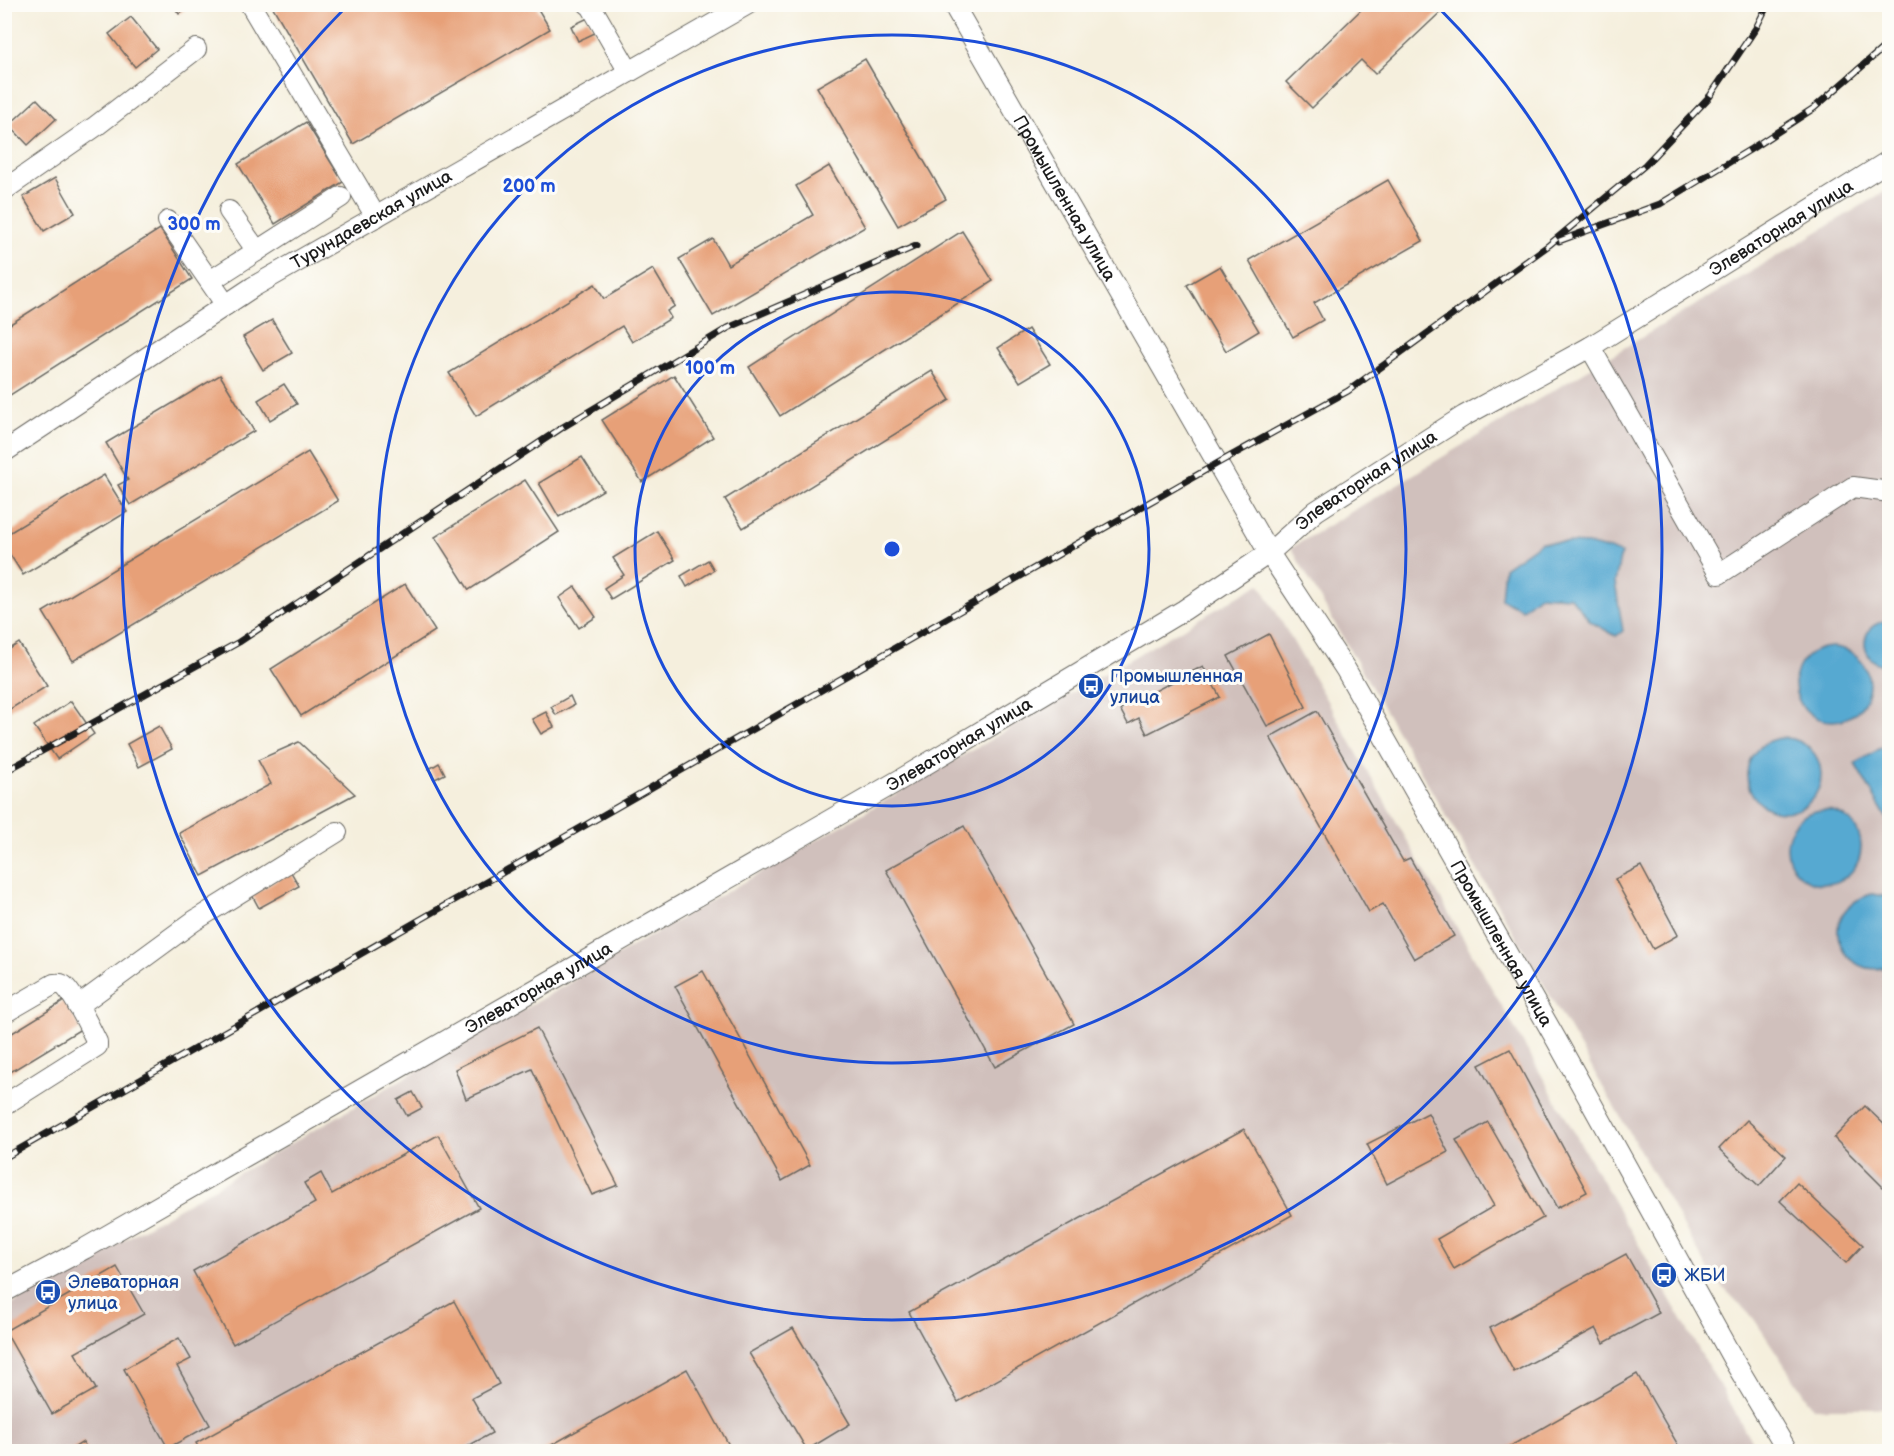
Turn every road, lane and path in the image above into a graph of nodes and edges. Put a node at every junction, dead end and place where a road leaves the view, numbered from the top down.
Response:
1 (250, 4) edge
2 (588, 4) edge
3 (748, 4) edge
4 (953, 4) edge
5 (196, 49) dead end
6 (629, 72) junction
7 (1890, 160) edge
8 (4, 190) edge
9 (340, 197) dead end
10 (229, 211) dead end
11 (376, 217) junction
12 (168, 221) dead end
13 (257, 250) junction
14 (210, 281) junction
15 (226, 305) junction
16 (1590, 347) junction
17 (4, 452) edge
18 (1890, 492) edge
19 (1269, 553) junction
20 (338, 832) dead end
21 (78, 1006) junction
22 (4, 1013) edge
23 (4, 1105) edge
24 (4, 1292) edge
25 (1788, 1452) edge

1 - 11 street
2 - 6 street
3 - 6 street, Турундаевская улица
4 - 19 street, Промышленная улица
5 - 8 street
6 - 11 street, Турундаевская улица
7 - 16 street, Элеваторная улица
9 - 13 street
10 - 13 street
11 - 15 street, Турундаевская улица
12 - 14 street
13 - 14 street
14 - 15 street
15 - 17 street, Турундаевская улица
16 - 18 street
16 - 19 street, Элеваторная улица
19 - 24 street, Элеваторная улица
19 - 25 street, Промышленная улица
20 - 21 street
21 - 22 street
21 - 23 street

